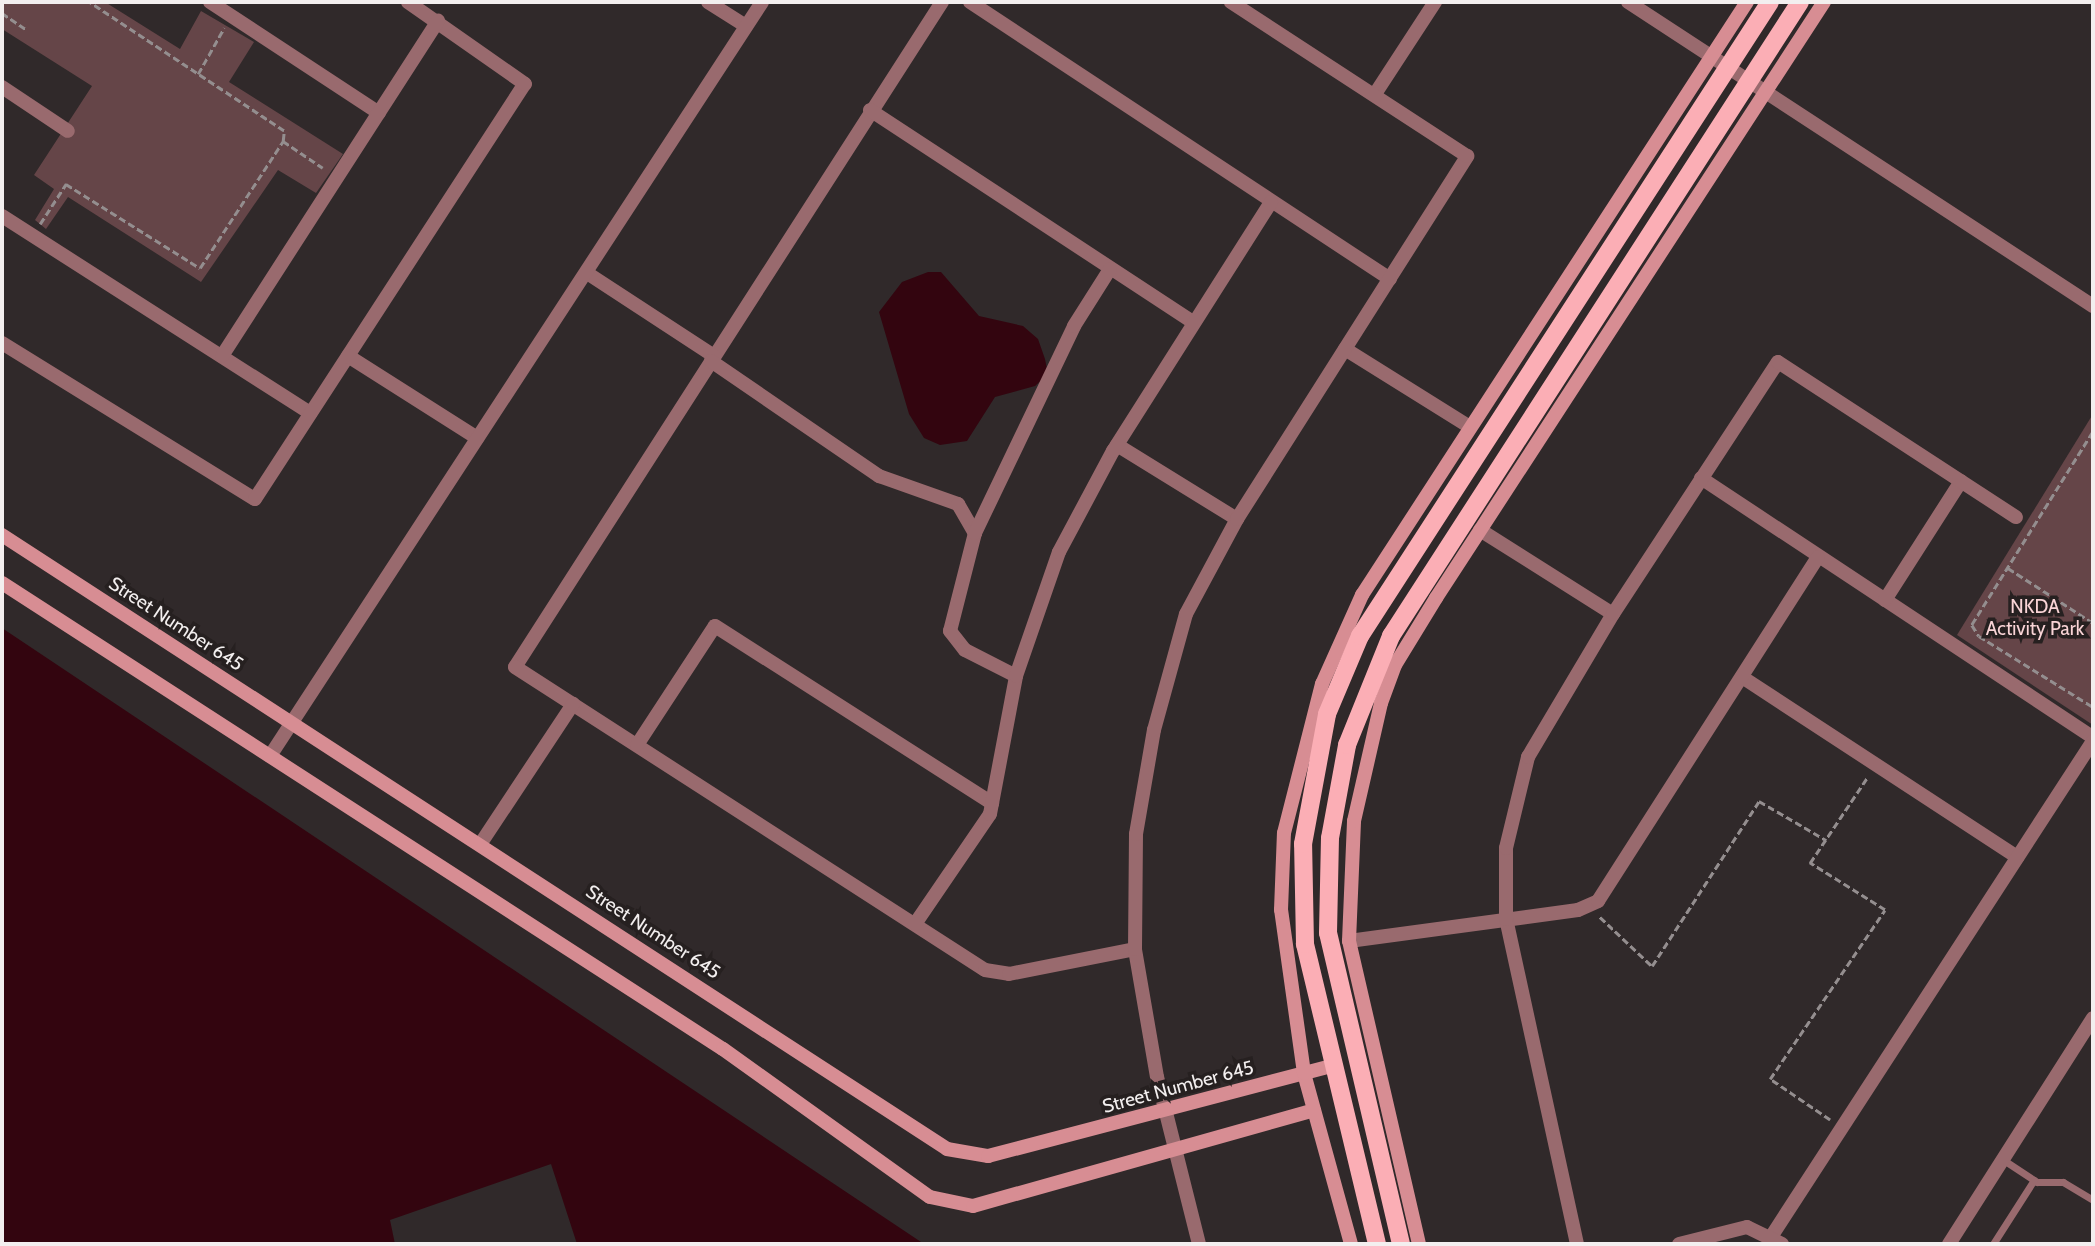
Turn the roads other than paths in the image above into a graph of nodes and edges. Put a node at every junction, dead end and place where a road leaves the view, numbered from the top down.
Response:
1 (209, 2) edge
2 (408, 2) edge
3 (708, 2) edge
4 (762, 2) edge
5 (942, 2) edge
6 (970, 2) edge
7 (1231, 2) edge
8 (1435, 2) edge
9 (1629, 2) edge
10 (1747, 2) edge
11 (1770, 2) edge
12 (1800, 2) edge
13 (1824, 2) edge
14 (438, 21) junction
15 (746, 26) junction
16 (1712, 55) junction
17 (1728, 66) junction
18 (1749, 80) junction
19 (2, 87) edge
20 (1767, 91) junction
21 (1375, 94) junction
22 (870, 110) junction
23 (379, 113) junction
24 (68, 131) dead end
25 (1271, 202) junction
26 (2, 216) edge
27 (1110, 269) junction
28 (587, 273) junction
29 (1391, 279) junction
30 (2093, 306) edge
31 (1193, 322) junction
32 (2, 344) edge
33 (1345, 349) junction
34 (222, 356) junction
35 (348, 356) junction
36 (713, 358) junction
37 (310, 413) junction
38 (1470, 427) junction
39 (477, 438) junction
40 (1117, 444) junction
41 (1701, 478) junction
42 (1961, 481) junction
43 (2017, 517) dead end
44 (1237, 519) junction
45 (1480, 530) junction
46 (975, 533) junction
47 (2, 535) edge
48 (1818, 557) junction
49 (2, 583) edge
50 (1885, 600) junction
51 (1613, 614) junction
52 (1016, 676) junction
53 (1742, 677) junction
54 (573, 704) junction
55 (293, 722) junction
56 (2093, 739) edge
57 (637, 745) junction
58 (270, 756) junction
59 (992, 803) junction
60 (481, 843) junction
61 (2017, 857) junction
62 (1506, 919) junction
63 (915, 924) junction
64 (1349, 941) junction
65 (1135, 949) junction
66 (2092, 1023) edge
67 (1331, 1066) junction
68 (1304, 1073) junction
69 (1314, 1111) junction
70 (1166, 1112) junction
71 (1173, 1139) junction
72 (2002, 1159) junction
73 (2034, 1180) junction
74 (2093, 1200) edge
75 (1776, 1241) edge
76 (1199, 1244) edge
77 (1351, 1244) edge
78 (1377, 1244) edge
79 (1401, 1244) edge
80 (1419, 1244) edge
81 (1577, 1244) edge
82 (1679, 1244) edge
83 (1949, 1244) edge
84 (1993, 1244) edge

1 - 23 street
2 - 14 street
3 - 15 street
4 - 15 street
5 - 22 street
6 - 25 street
7 - 21 street
8 - 21 street
9 - 16 street
10 - 16 street
11 - 17 main road
12 - 18 main road
13 - 20 street
14 - 23 street
14 - 35 street
15 - 28 street
16 - 17 street
16 - 38 street
17 - 18 street
17 - 67 main road
18 - 20 street
18 - 79 main road
19 - 24 street
20 - 30 street
20 - 45 street
21 - 29 street
22 - 27 street
22 - 36 street
23 - 34 street
25 - 29 street
25 - 31 street
26 - 34 street
27 - 31 street
27 - 46 street
28 - 36 street
28 - 39 street
29 - 33 street
31 - 40 street
32 - 37 street
33 - 38 street
33 - 44 street
34 - 37 street
35 - 37 street
35 - 39 street
36 - 46 street
36 - 54 street
38 - 68 street
39 - 55 street
40 - 44 street
40 - 52 street
41 - 42 street
41 - 48 street
41 - 51 street
42 - 43 street
42 - 50 street
44 - 65 street
45 - 51 street
45 - 64 street
46 - 52 street
47 - 55 street, Street Number 645
48 - 50 street
48 - 53 street
49 - 58 street
50 - 56 street
51 - 62 street
52 - 59 street
53 - 61 street
53 - 62 street
54 - 57 street
54 - 60 street
55 - 58 street
55 - 60 street, Street Number 645
56 - 61 street
57 - 59 street
57 - 63 street
58 - 71 street
59 - 63 street
60 - 70 street, Street Number 645
61 - 75 street
62 - 64 street
62 - 81 street
63 - 65 street
64 - 80 street
65 - 70 street
66 - 72 street
67 - 68 street, Street Number 645
67 - 78 main road
68 - 69 street
68 - 70 street, Street Number 645
69 - 71 street
69 - 77 street
70 - 71 street
71 - 76 street
72 - 73 lane
72 - 83 street
73 - 74 lane
73 - 84 lane
75 - 82 street

